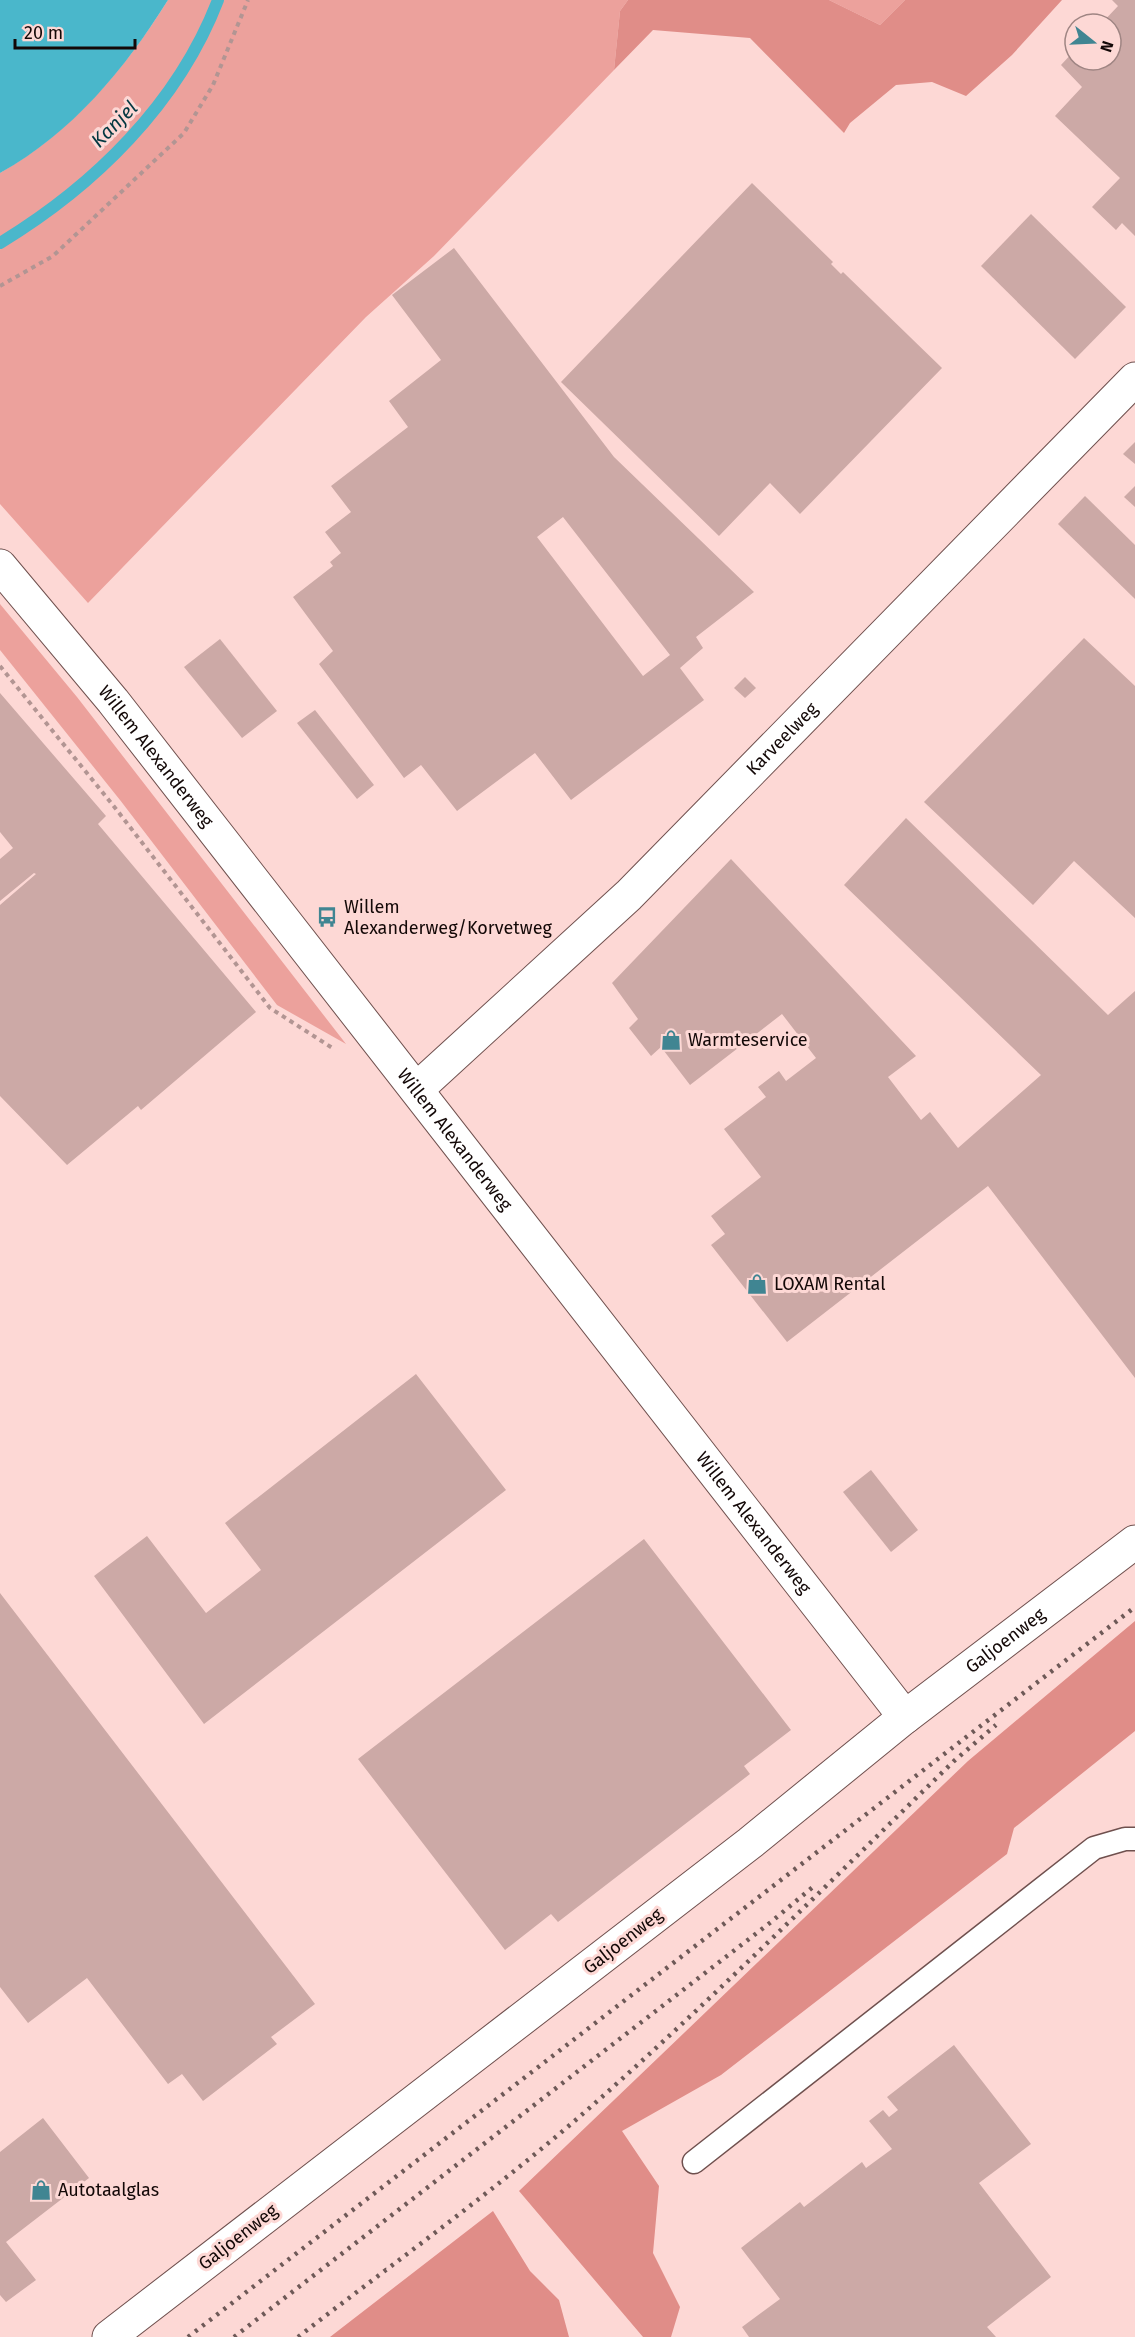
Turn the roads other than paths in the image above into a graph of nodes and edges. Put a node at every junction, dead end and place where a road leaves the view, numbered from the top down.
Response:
1 (1135, 379) edge
2 (0, 566) edge
3 (417, 1089) junction
4 (1135, 1542) edge
5 (905, 1717) junction
6 (1135, 1839) edge
7 (694, 2162) dead end
8 (109, 2337) edge

1 - 3 street, Karveelweg
2 - 3 street, Willem Alexanderweg
3 - 5 street, Willem Alexanderweg
4 - 5 street, Galjoenweg
5 - 8 street, Galjoenweg
6 - 7 lane

